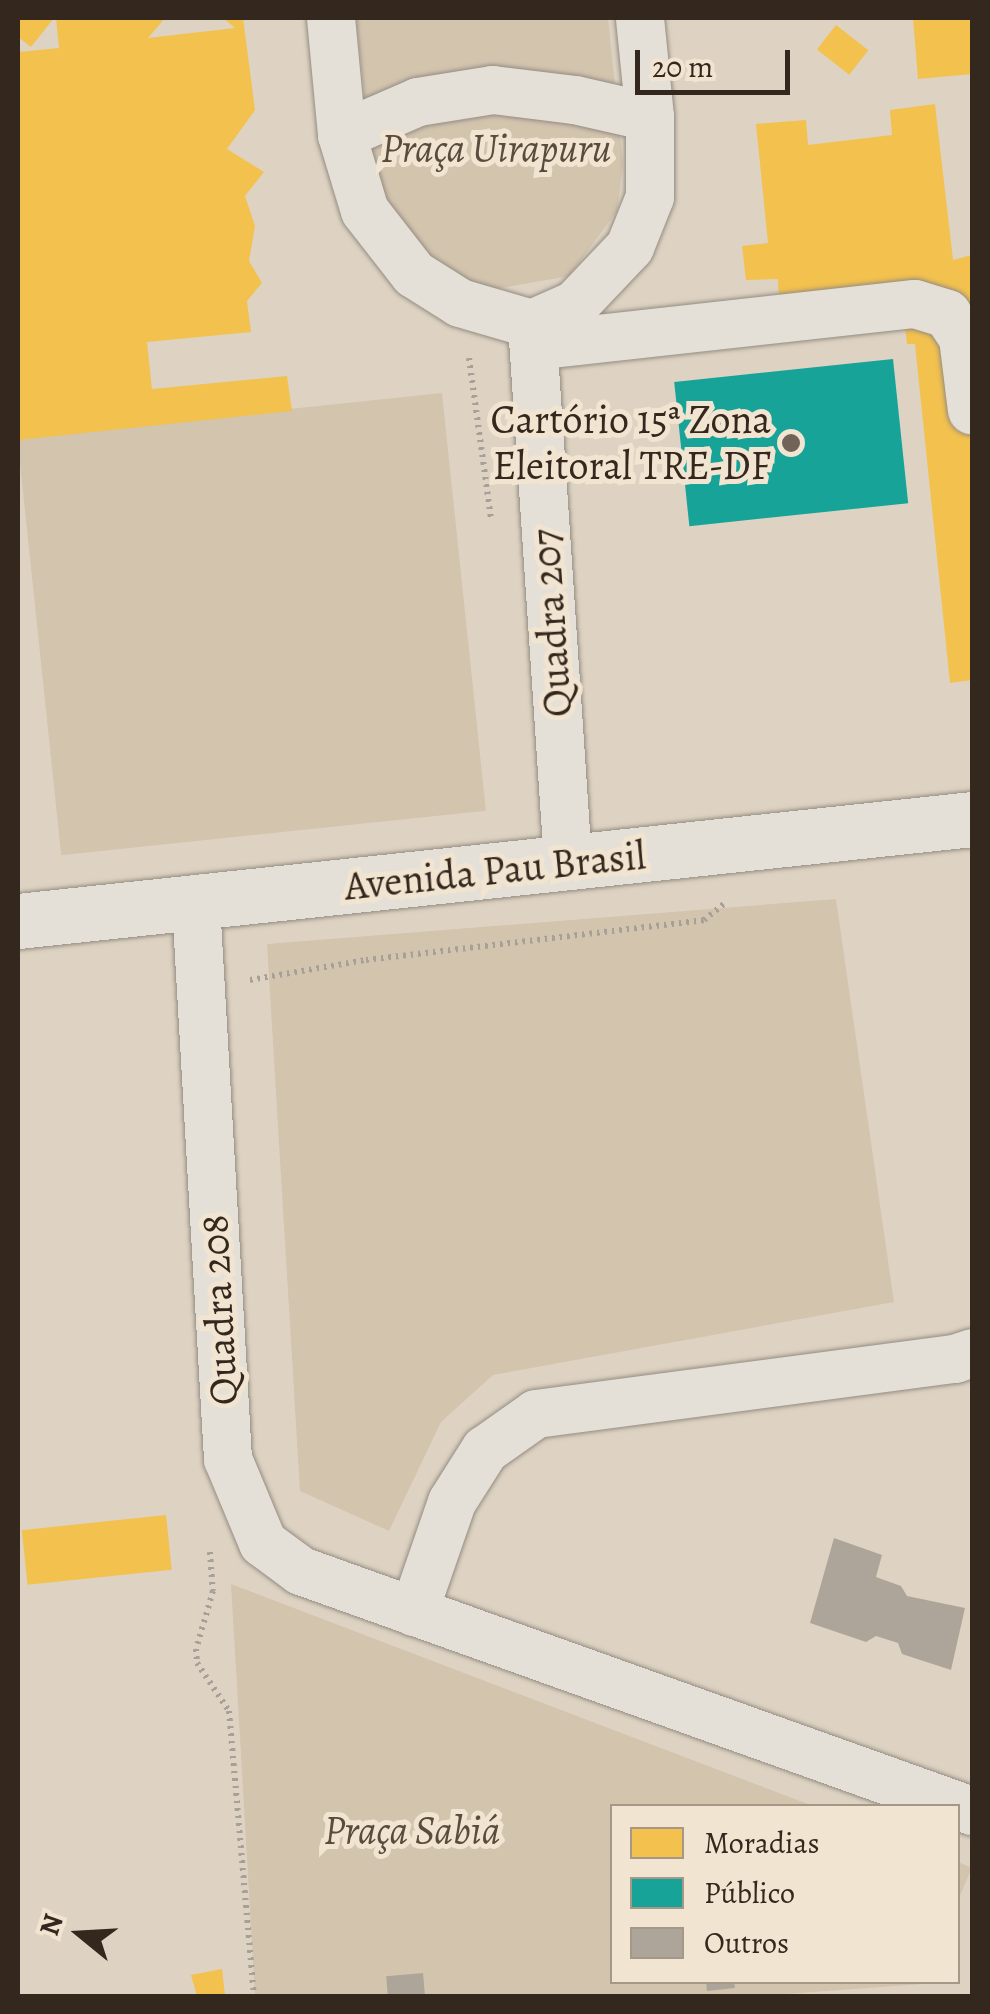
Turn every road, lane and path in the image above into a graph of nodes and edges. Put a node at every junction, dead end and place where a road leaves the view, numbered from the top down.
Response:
1 (331, 18) edge
2 (640, 18) edge
3 (650, 117) junction
4 (342, 136) junction
5 (460, 303) junction
6 (533, 335) junction
7 (972, 410) edge
8 (492, 528) dead end
9 (972, 818) edge
10 (568, 862) junction
11 (736, 892) dead end
12 (196, 904) junction
13 (18, 921) edge
14 (200, 992) junction
15 (972, 1353) edge
16 (209, 1545) dead end
17 (414, 1612) junction
18 (952, 1804) edge
19 (254, 1996) edge

1 - 4 street
2 - 3 street
3 - 4 street
3 - 6 street
4 - 5 street
5 - 6 street
5 - 8 path
6 - 7 street
6 - 10 street, Quadra 207
9 - 10 street, Avenida Pau Brasil
10 - 12 street, Avenida Pau Brasil
11 - 14 path
12 - 13 street, Avenida Pau Brasil
12 - 14 street, Quadra 208
14 - 17 street, Quadra 208
15 - 17 street
16 - 19 path
17 - 18 street, Quadra 208

